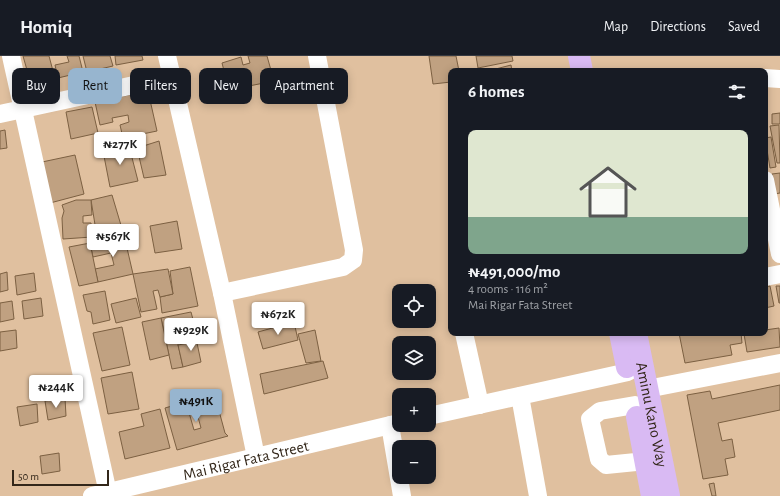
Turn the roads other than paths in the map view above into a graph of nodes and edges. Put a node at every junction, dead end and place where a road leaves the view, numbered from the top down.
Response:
1 (11, 56) edge
2 (167, 56) edge
3 (317, 56) edge
4 (564, 56) edge
5 (579, 56) edge
6 (169, 68) edge
7 (566, 68) edge
8 (581, 68) edge
9 (768, 78) edge
10 (780, 79) edge
11 (130, 87) edge
12 (177, 104) edge
13 (22, 109) junction
14 (0, 114) edge
15 (768, 195) edge
16 (780, 254) edge
17 (780, 274) edge
18 (768, 276) edge
19 (222, 293) junction
20 (465, 336) edge
21 (621, 336) edge
22 (636, 336) edge
23 (780, 363) edge
24 (628, 372) junction
25 (520, 396) junction
26 (641, 397) junction
27 (480, 405) junction
28 (436, 414) edge
29 (392, 424) edge
30 (647, 427) junction
31 (395, 432) edge
32 (256, 457) junction
33 (646, 461) junction
34 (100, 494) edge
35 (402, 496) edge
36 (538, 496) edge
37 (652, 496) edge
38 (669, 496) edge

1 - 13 street
2 - 6 street
3 - 19 street
4 - 7 main road
5 - 8 main road
9 - 10 street
11 - 13 street
12 - 19 street
13 - 14 street
13 - 34 street
15 - 16 street
17 - 18 street
19 - 32 street
20 - 27 street
21 - 24 main road, Aminu Kano Way
22 - 26 main road, Aminu Kano Way
23 - 26 street
24 - 25 street
24 - 26 main road, Aminu Kano Way
25 - 27 street
25 - 36 street
26 - 30 main road, Aminu Kano Way
26 - 33 street
27 - 28 street
29 - 32 street, Mai Rigar Fata Street
30 - 33 main road, Aminu Kano Way
30 - 38 main road, Aminu Kano Way
31 - 35 street
32 - 34 street, Mai Rigar Fata Street
33 - 37 main road, Aminu Kano Way

